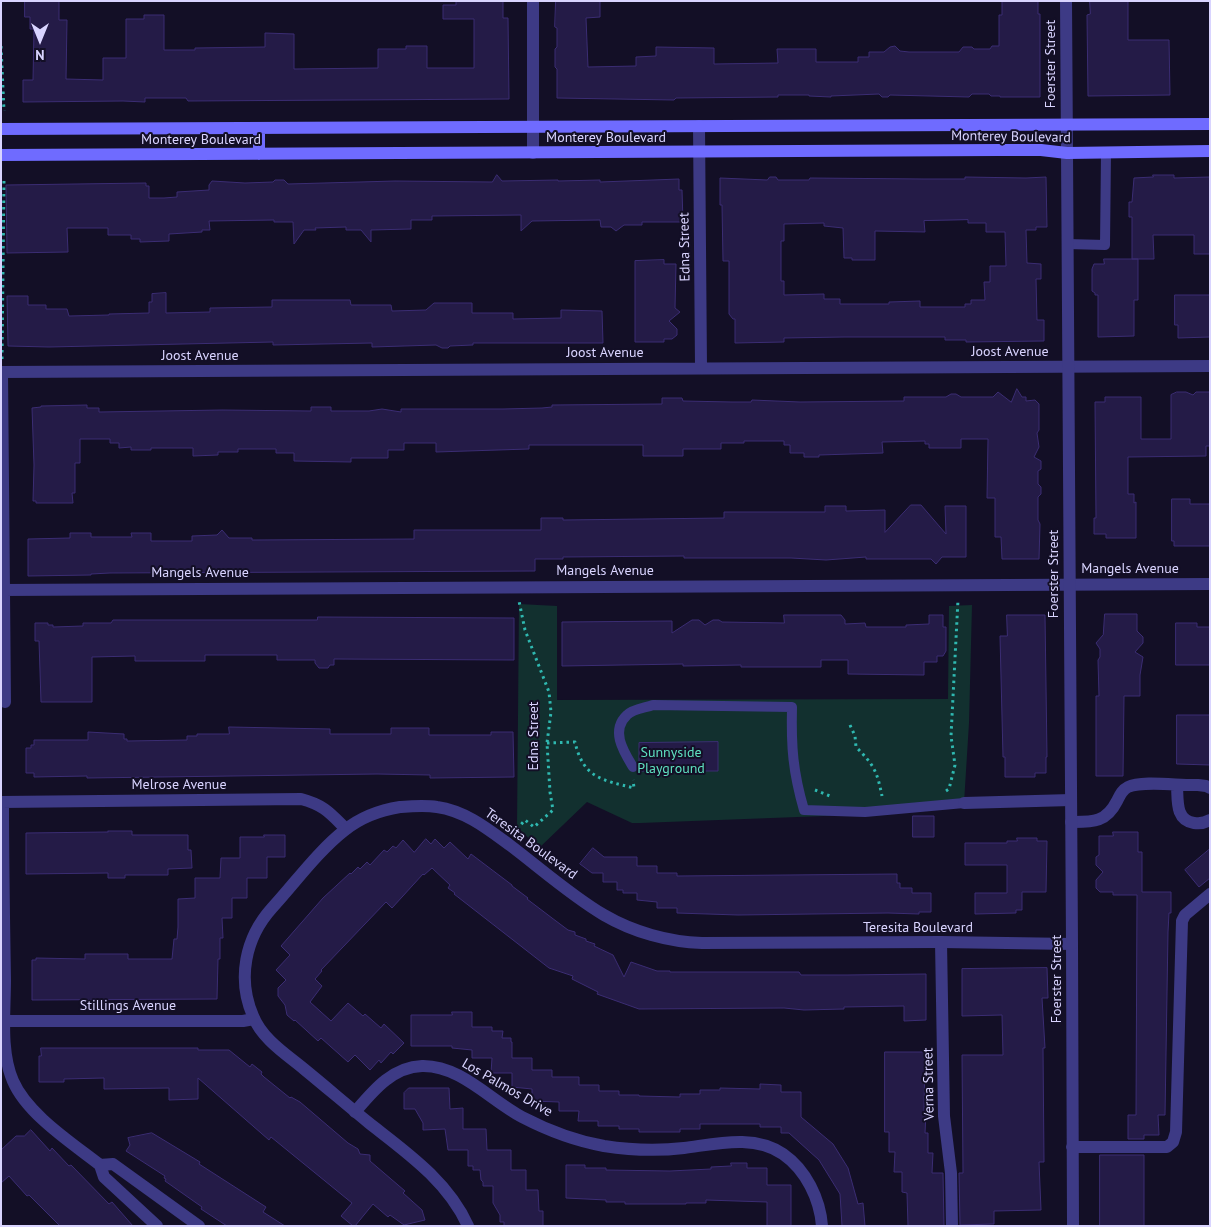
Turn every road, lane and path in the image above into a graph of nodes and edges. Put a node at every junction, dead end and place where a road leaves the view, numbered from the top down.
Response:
1 (533, 1) edge
2 (1066, 1) edge
3 (1, 46) edge
4 (4, 111) dead end
5 (1067, 124) junction
6 (1210, 124) edge
7 (699, 126) junction
8 (533, 127) junction
9 (259, 128) junction
10 (1, 129) edge
11 (1210, 151) edge
12 (699, 152) junction
13 (533, 153) junction
14 (1067, 153) junction
15 (1106, 153) junction
16 (259, 154) junction
17 (1, 155) edge
18 (4, 177) dead end
19 (1067, 244) junction
20 (1210, 366) edge
21 (1068, 367) junction
22 (2, 368) edge
23 (701, 368) junction
24 (1070, 584) junction
25 (1210, 584) edge
26 (517, 586) junction
27 (3, 590) edge
28 (958, 599) dead end
29 (4, 702) dead end
30 (850, 725) dead end
31 (547, 743) junction
32 (633, 767) dead end
33 (1177, 786) junction
34 (634, 788) dead end
35 (1210, 788) edge
36 (815, 790) dead end
37 (941, 793) dead end
38 (882, 796) junction
39 (888, 796) dead end
40 (833, 797) dead end
41 (874, 797) dead end
42 (1071, 800) junction
43 (2, 802) edge
44 (964, 803) joint
45 (1210, 820) edge
46 (1071, 822) junction
47 (346, 829) junction
48 (517, 829) dead end
49 (1210, 894) edge
50 (942, 942) junction
51 (1072, 944) junction
52 (254, 1019) junction
53 (3, 1021) edge
54 (355, 1112) junction
55 (1072, 1147) junction
56 (100, 1165) junction
57 (157, 1226) edge
58 (199, 1226) edge
59 (468, 1226) edge
60 (822, 1226) edge
61 (952, 1226) edge
62 (1073, 1226) edge

1 - 8 street
2 - 5 street, Foerster Street
3 - 4 path
5 - 6 main road, Monterey Boulevard
5 - 7 main road, Monterey Boulevard
5 - 14 street, Foerster Street
7 - 8 main road, Monterey Boulevard
7 - 12 street, Edna Street
8 - 9 main road, Monterey Boulevard
8 - 13 street
9 - 10 main road, Monterey Boulevard
9 - 16 main road
11 - 15 main road, Monterey Boulevard
12 - 13 main road, Monterey Boulevard
12 - 14 main road, Monterey Boulevard
12 - 23 street, Edna Street
13 - 16 main road, Monterey Boulevard
14 - 15 main road, Monterey Boulevard
14 - 19 street, Foerster Street
15 - 19 lane
16 - 17 main road, Monterey Boulevard
18 - 22 path
19 - 21 street, Foerster Street
20 - 21 street, Joost Avenue
21 - 23 street, Joost Avenue
21 - 24 street, Foerster Street
22 - 23 street, Joost Avenue
22 - 27 street
24 - 25 street, Mangels Avenue
24 - 26 street, Mangels Avenue
24 - 42 street, Foerster Street
26 - 27 street, Mangels Avenue
26 - 31 path, Edna Street
27 - 29 street
28 - 37 path
30 - 38 path
31 - 34 path
31 - 48 path, Edna Street
32 - 44 lane
33 - 35 street
33 - 45 street
33 - 46 street
36 - 40 path
38 - 39 path
38 - 41 path
42 - 44 street
42 - 46 street, Foerster Street
43 - 47 street, Melrose Avenue
43 - 53 street
46 - 51 street, Foerster Street
47 - 50 street, Teresita Boulevard
47 - 52 street, Teresita Boulevard
49 - 55 street
50 - 51 street, Teresita Boulevard
50 - 61 street, Verna Street
51 - 55 street, Foerster Street
52 - 53 street, Stillings Avenue
52 - 54 street, Teresita Boulevard
53 - 56 street
54 - 59 street, Teresita Boulevard
54 - 60 street, Los Palmos Drive
55 - 62 street, Foerster Street
56 - 57 street
56 - 58 street

